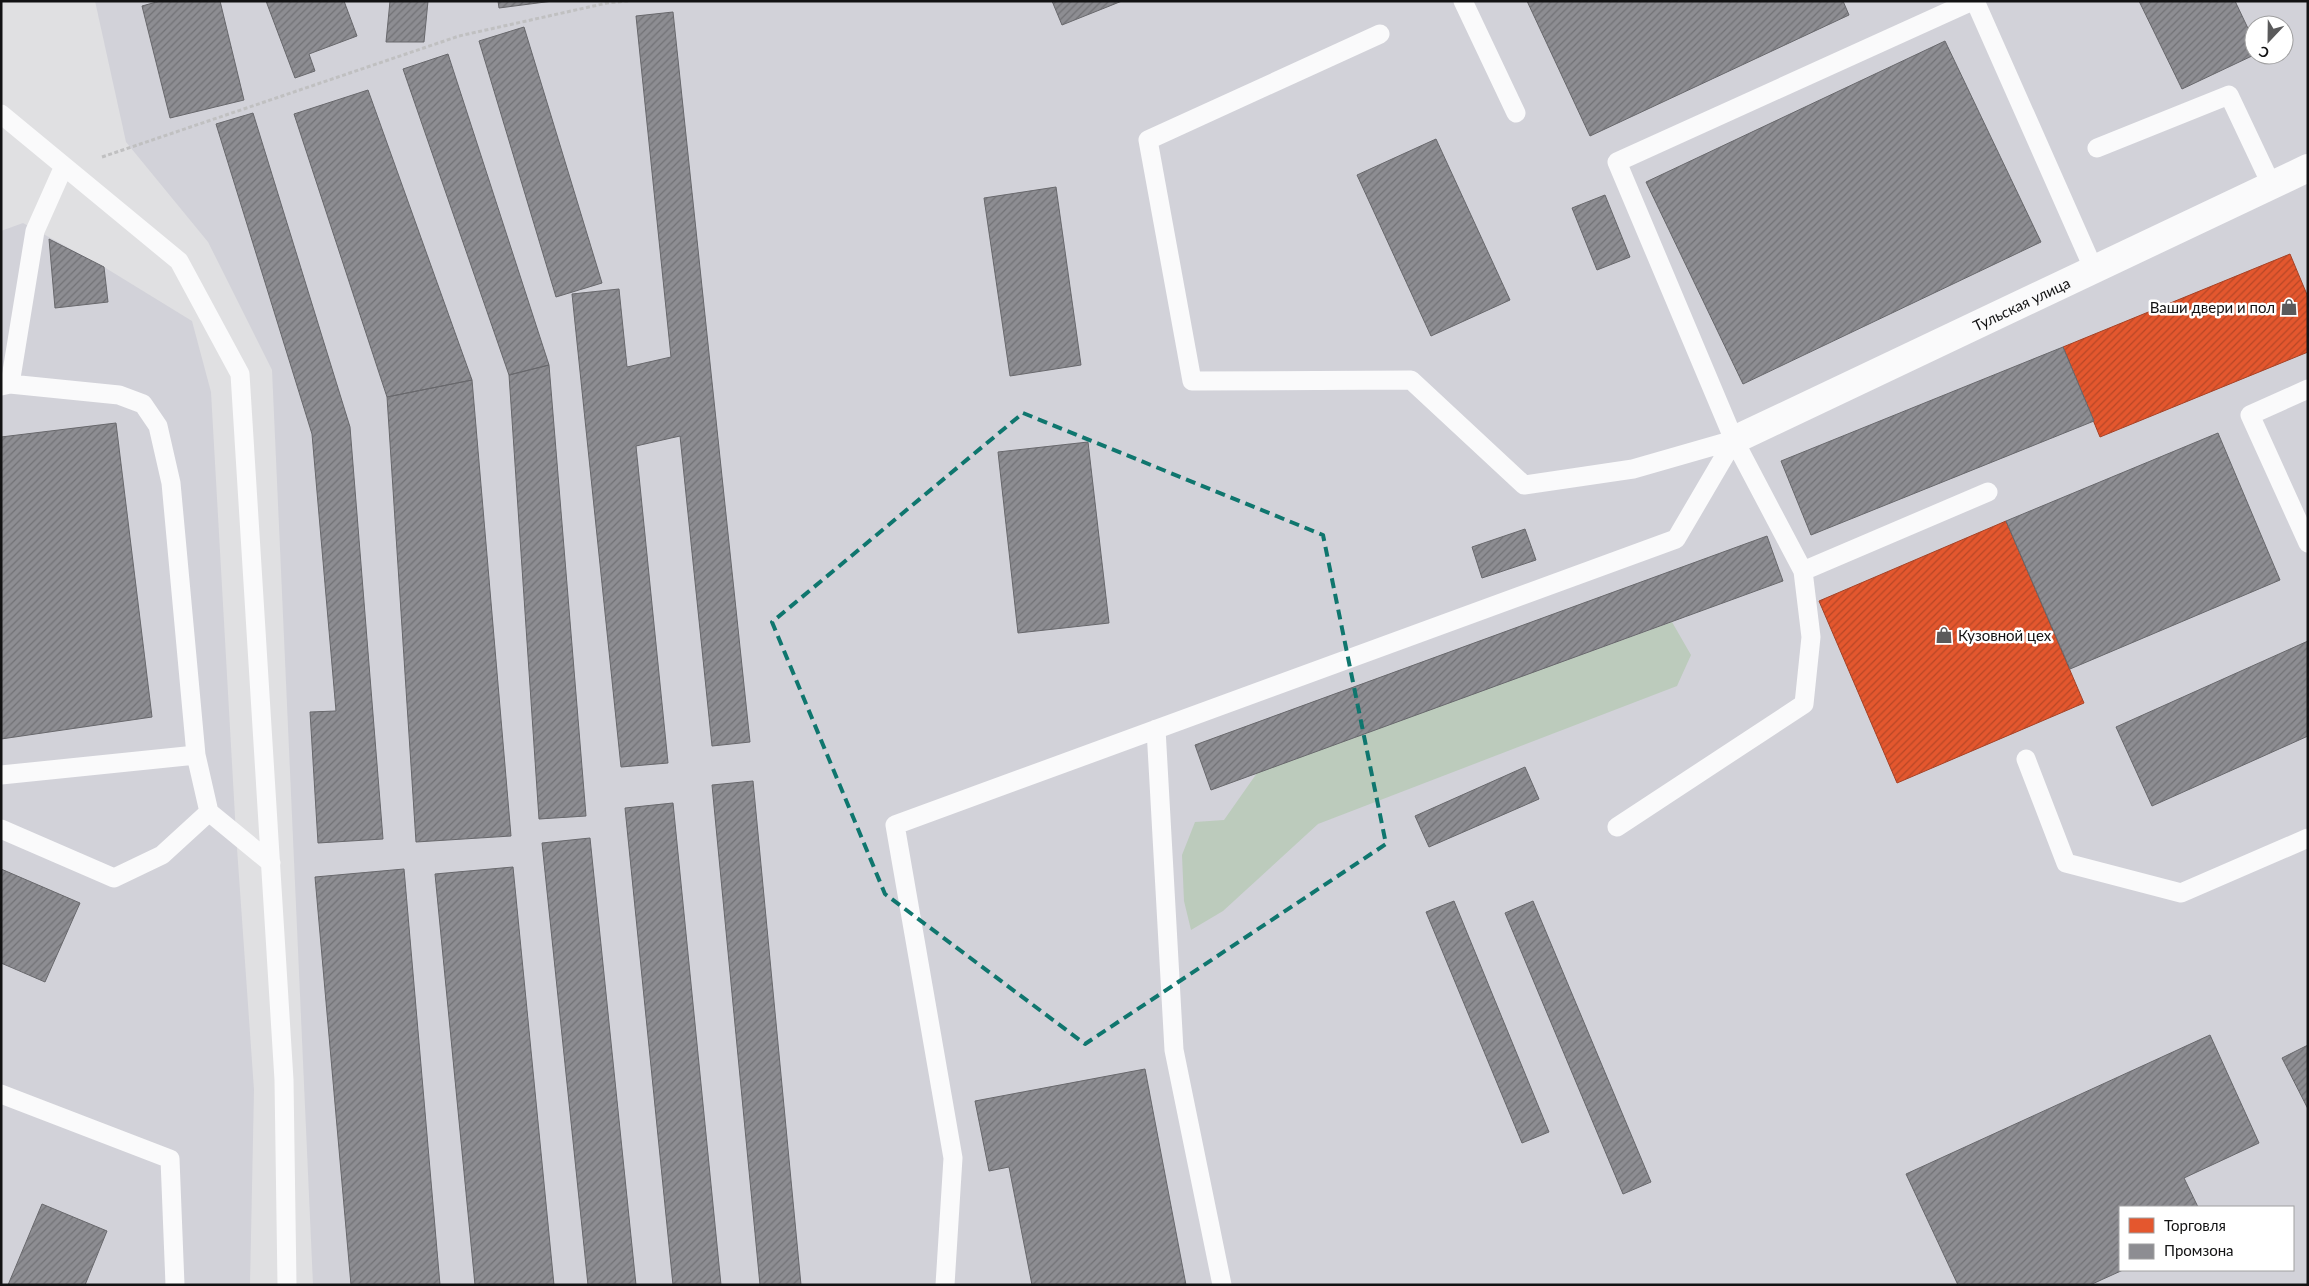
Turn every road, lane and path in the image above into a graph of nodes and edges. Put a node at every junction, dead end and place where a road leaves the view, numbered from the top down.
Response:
1 (628, 1) edge
2 (1464, 1) edge
3 (1973, 1) edge
4 (1380, 34) dead end
5 (1516, 113) dead end
6 (1, 114) edge
7 (2097, 148) dead end
8 (60, 162) junction
9 (2308, 168) edge
10 (2271, 184) junction
11 (2094, 270) junction
12 (6, 385) edge
13 (2308, 389) edge
14 (1734, 440) junction
15 (1988, 492) dead end
16 (2308, 543) edge
17 (1803, 571) junction
18 (1156, 729) junction
19 (196, 755) junction
20 (2026, 759) dead end
21 (1, 775) edge
22 (209, 812) junction
23 (1617, 827) dead end
24 (1, 829) edge
25 (2308, 838) edge
26 (271, 863) junction
27 (1, 1094) edge
28 (175, 1285) edge
29 (287, 1285) edge
30 (945, 1285) edge
31 (1222, 1285) edge

1 - 8 path
2 - 5 lane
3 - 11 lane
3 - 14 lane
4 - 14 lane
6 - 8 lane
7 - 10 lane
8 - 12 lane
8 - 26 lane
9 - 10 street, Тульская улица
10 - 11 street, Тульская улица
11 - 14 street, Тульская улица
12 - 19 lane
13 - 16 lane
14 - 17 lane
14 - 18 lane
15 - 17 lane
17 - 23 lane
18 - 30 lane
18 - 31 lane
19 - 21 lane
19 - 22 lane
20 - 25 lane
22 - 24 lane
22 - 26 lane
26 - 29 lane
27 - 28 lane

